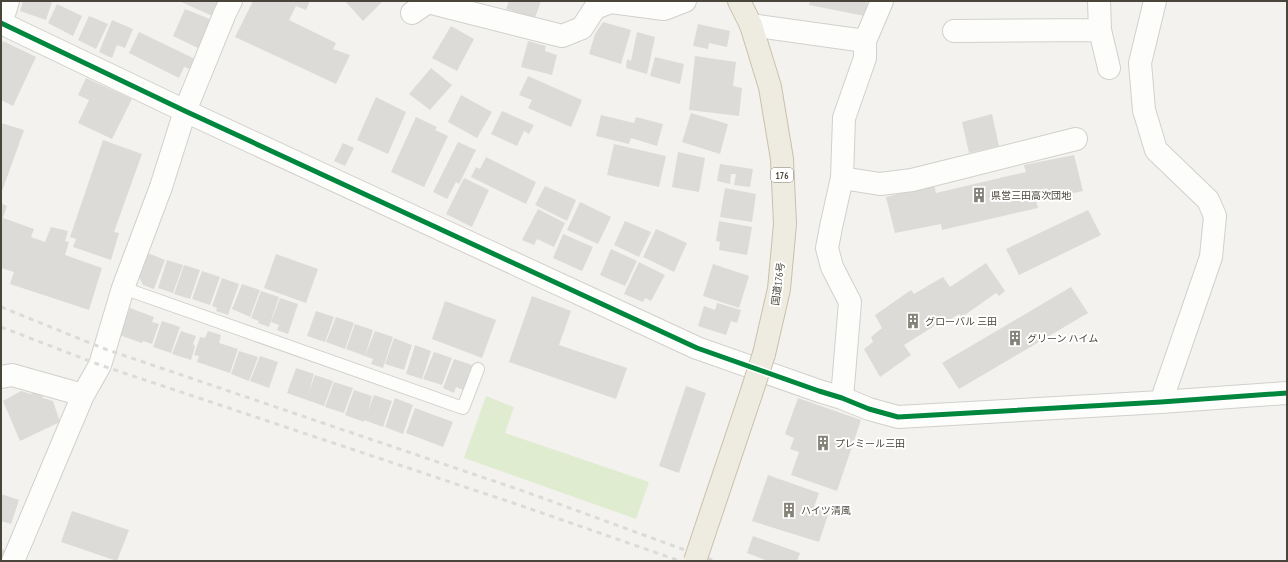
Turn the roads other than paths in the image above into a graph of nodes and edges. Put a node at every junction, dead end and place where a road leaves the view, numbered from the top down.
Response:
1 (8, 1) edge
2 (231, 1) edge
3 (685, 1) edge
4 (739, 1) edge
5 (882, 1) edge
6 (1099, 1) edge
7 (1155, 1) edge
8 (412, 13) dead end
9 (1, 23) edge
10 (751, 25) junction
11 (1100, 30) junction
12 (954, 31) dead end
13 (864, 41) junction
14 (1109, 68) dead end
15 (185, 111) junction
16 (1076, 140) dead end
17 (842, 178) junction
18 (123, 288) junction
19 (478, 370) dead end
20 (1, 377) edge
21 (1287, 393) edge
22 (83, 395) junction
23 (842, 398) junction
24 (1161, 402) junction
25 (13, 561) edge
26 (695, 561) edge

1 - 9 street
2 - 15 street
3 - 8 street
4 - 10 highway, 国道176号 / 176
5 - 13 street
6 - 11 street
7 - 24 street
9 - 15 street
10 - 13 street
10 - 26 highway, 国道176号 / 176, bridge
11 - 12 street
11 - 14 street
13 - 17 street
15 - 18 street
15 - 23 street
16 - 17 street
17 - 23 street
18 - 19 lane
18 - 22 street
20 - 22 street
21 - 24 street
22 - 25 street
23 - 24 street

